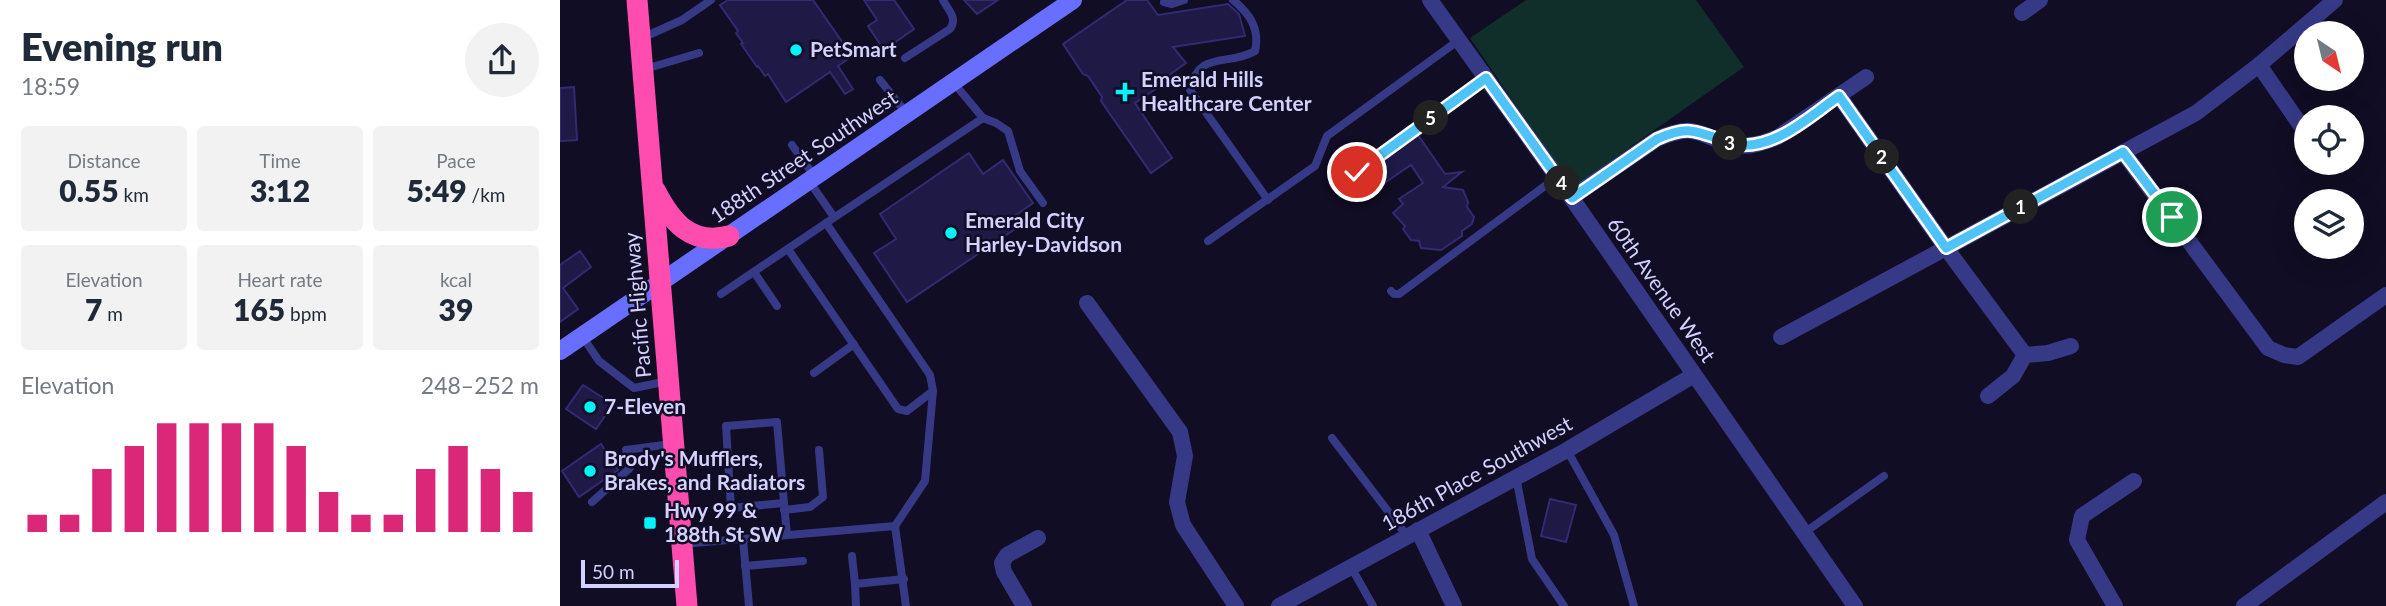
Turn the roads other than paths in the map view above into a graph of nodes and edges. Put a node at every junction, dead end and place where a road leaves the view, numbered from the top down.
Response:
1 (636, 0) edge
2 (711, 0) edge
3 (943, 0) edge
4 (1073, 0) edge
5 (1184, 0) edge
6 (1233, 0) edge
7 (1430, 0) edge
8 (2040, 0) edge
9 (2335, 0) edge
10 (1164, 2) dead end
11 (2022, 13) dead end
12 (640, 40) junction
13 (1459, 40) junction
14 (699, 53) dead end
15 (905, 58) dead end
16 (2259, 65) junction
17 (642, 69) junction
18 (1866, 77) dead end
19 (1486, 78) junction
20 (880, 80) dead end
21 (953, 82) junction
22 (1839, 96) junction
23 (907, 114) junction
24 (2294, 116) edge
25 (982, 118) junction
26 (792, 145) dead end
27 (2123, 152) junction
28 (1358, 177) dead end
29 (1558, 177) junction
30 (812, 179) junction
31 (652, 186) junction
32 (1572, 198) junction
33 (1268, 200) junction
34 (1043, 203) dead end
35 (830, 220) junction
36 (729, 236) junction
37 (1208, 241) dead end
38 (1946, 248) junction
39 (788, 249) junction
40 (754, 272) junction
41 (660, 282) junction
42 (1391, 291) dead end
43 (721, 294) dead end
44 (2386, 295) edge
45 (1087, 303) dead end
46 (776, 306) dead end
47 (582, 336) junction
48 (1781, 337) dead end
49 (854, 344) junction
50 (2071, 346) dead end
51 (560, 351) edge
52 (2025, 355) junction
53 (814, 373) dead end
54 (1694, 375) junction
55 (668, 381) junction
56 (933, 391) junction
57 (1988, 396) dead end
58 (1332, 438) dead end
59 (674, 443) junction
60 (819, 450) dead end
61 (1567, 450) junction
62 (1884, 476) dead end
63 (1516, 477) junction
64 (2133, 481) dead end
65 (592, 502) dead end
66 (2386, 502) edge
67 (784, 507) junction
68 (895, 526) junction
69 (1413, 533) junction
70 (1804, 533) junction
71 (787, 535) junction
72 (1038, 537) dead end
73 (743, 539) junction
74 (682, 544) junction
75 (852, 556) dead end
76 (803, 561) dead end
77 (745, 566) junction
78 (1351, 567) junction
79 (904, 579) junction
80 (855, 583) junction
81 (1287, 604) edge
82 (2109, 604) edge
83 (687, 606) edge
84 (749, 606) edge
85 (856, 606) edge
86 (906, 606) edge
87 (1024, 606) edge
88 (1236, 606) edge
89 (1373, 606) edge
90 (1454, 606) edge
91 (1564, 606) edge
92 (1634, 606) edge
93 (1855, 606) edge
94 (2244, 606) edge

1 - 12 highway, Pacific Highway
2 - 12 lane
3 - 15 lane
4 - 21 street, 188th Street Southwest
5 - 10 lane
6 - 33 lane
7 - 13 street, 60th Avenue West
8 - 11 street
9 - 16 street
12 - 17 highway, Pacific Highway
13 - 19 street, 60th Avenue West
13 - 33 lane
14 - 17 lane
16 - 24 street
16 - 27 street
17 - 31 highway, Pacific Highway
18 - 22 street
19 - 28 lane
19 - 29 street, 60th Avenue West
20 - 23 lane
21 - 23 street, 188th Street Southwest
21 - 25 lane
22 - 32 street
22 - 38 street
23 - 30 street, 188th Street Southwest
25 - 34 lane
25 - 35 lane
26 - 30 lane
27 - 38 street
27 - 44 street
29 - 32 street, 60th Avenue West
29 - 42 lane
30 - 35 lane
30 - 36 street, 188th Street Southwest
31 - 36 highway
31 - 41 highway, Pacific Highway
32 - 54 street, 60th Avenue West
33 - 37 lane
35 - 39 lane
35 - 56 lane
36 - 41 street, 188th Street Southwest
38 - 48 street
38 - 52 street
39 - 40 lane
39 - 49 lane
40 - 43 lane
40 - 46 lane
41 - 47 street, 188th Street Southwest
41 - 55 highway, Pacific Highway
45 - 88 street
47 - 51 street, 188th Street Southwest
47 - 55 lane
49 - 53 lane
49 - 56 lane
50 - 52 street
52 - 57 street
54 - 61 street, 186th Place Southwest
54 - 70 street, 60th Avenue West
55 - 59 highway, Pacific Highway
56 - 68 lane
58 - 69 lane
59 - 65 lane
59 - 74 highway, Pacific Highway
60 - 67 lane
61 - 63 street, 186th Place Southwest
61 - 92 lane
62 - 70 lane
63 - 69 street, 186th Place Southwest
63 - 91 lane
64 - 82 street
66 - 94 street
67 - 67 lane
67 - 71 lane
68 - 71 lane
68 - 79 lane
69 - 78 street, 186th Place Southwest
69 - 90 street
70 - 93 street, 60th Avenue West
71 - 73 lane
72 - 87 street
73 - 74 lane
73 - 77 lane
74 - 83 highway, Pacific Highway
75 - 80 lane
76 - 77 lane
77 - 84 lane
78 - 81 street, 186th Place Southwest
78 - 89 lane
79 - 80 lane
79 - 86 lane
80 - 85 lane

